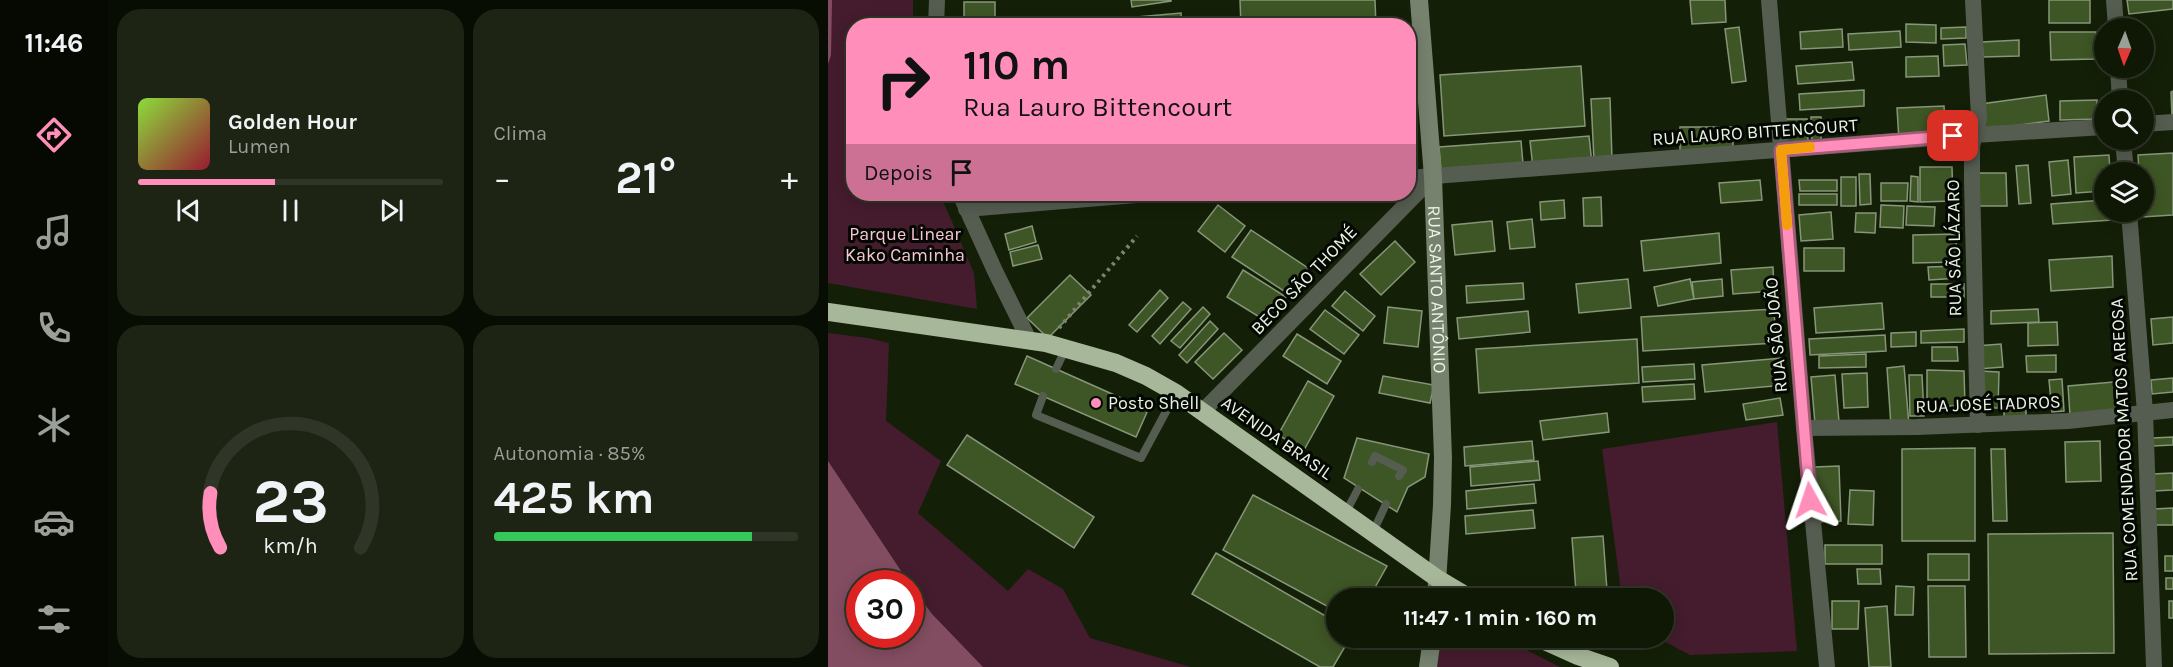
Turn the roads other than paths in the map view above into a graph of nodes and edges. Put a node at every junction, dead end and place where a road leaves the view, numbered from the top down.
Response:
1 (937, 0) edge
2 (1419, 0) edge
3 (1769, 0) edge
4 (1973, 0) edge
5 (2114, 0) edge
6 (936, 18) edge
7 (2115, 18) edge
8 (2173, 122) edge
9 (2154, 123) edge
10 (2094, 128) edge
11 (1974, 135) junction
12 (1781, 150) junction
13 (1433, 177) junction
14 (1416, 178) edge
15 (1416, 194) edge
16 (963, 201) edge
17 (1409, 201) edge
18 (2130, 222) edge
19 (828, 312) edge
20 (1038, 342) junction
21 (1066, 347) junction
22 (1056, 369) dead end
23 (1176, 393) junction
24 (1044, 396) dead end
25 (2173, 410) edge
26 (1203, 411) junction
27 (2145, 412) junction
28 (1978, 424) junction
29 (1804, 428) junction
30 (1372, 462) dead end
31 (1399, 476) dead end
32 (1358, 489) dead end
33 (1386, 504) dead end
34 (1346, 512) junction
35 (1373, 532) junction
36 (1438, 579) junction
37 (1437, 588) edge
38 (1453, 588) edge
39 (1431, 648) edge
40 (1560, 648) edge
41 (1428, 667) edge
42 (1610, 667) edge
43 (1827, 667) edge
44 (2154, 667) edge

1 - 6 street
2 - 13 street, RUA SANTO ANTÔNIO
3 - 12 street, RUA SÃO JOÃO
4 - 11 street, RUA SÃO LÁZARO
5 - 7 street
8 - 9 street
10 - 11 street, RUA LAURO BITTENCOURT
11 - 12 street, RUA LAURO BITTENCOURT
11 - 28 street, RUA SÃO LÁZARO
12 - 13 street, RUA LAURO BITTENCOURT
12 - 29 street, RUA SÃO JOÃO
13 - 14 street, RUA LAURO BITTENCOURT
13 - 15 street, BECO SÃO THOMÉ
13 - 36 street, RUA SANTO ANTÔNIO
16 - 20 street
17 - 26 street, BECO SÃO THOMÉ
18 - 27 street, RUA COMENDADOR MATOS AREOSA
19 - 20 highway, AVENIDA BRASIL
20 - 21 highway, AVENIDA BRASIL
21 - 22 lane
21 - 23 highway, AVENIDA BRASIL
23 - 24 lane
23 - 26 highway, AVENIDA BRASIL
25 - 27 street, RUA JOSÉ TADROS
26 - 34 highway, AVENIDA BRASIL
27 - 28 street, RUA JOSÉ TADROS
27 - 44 street, RUA COMENDADOR MATOS AREOSA
28 - 29 street, RUA JOSÉ TADROS
29 - 43 street, RUA SÃO JOÃO
30 - 31 lane
32 - 34 lane
33 - 35 lane
34 - 35 highway, AVENIDA BRASIL
35 - 36 highway, AVENIDA BRASIL
36 - 37 street, RUA SANTO ANTÔNIO
36 - 38 highway, AVENIDA BRASIL
39 - 41 street
40 - 42 highway

